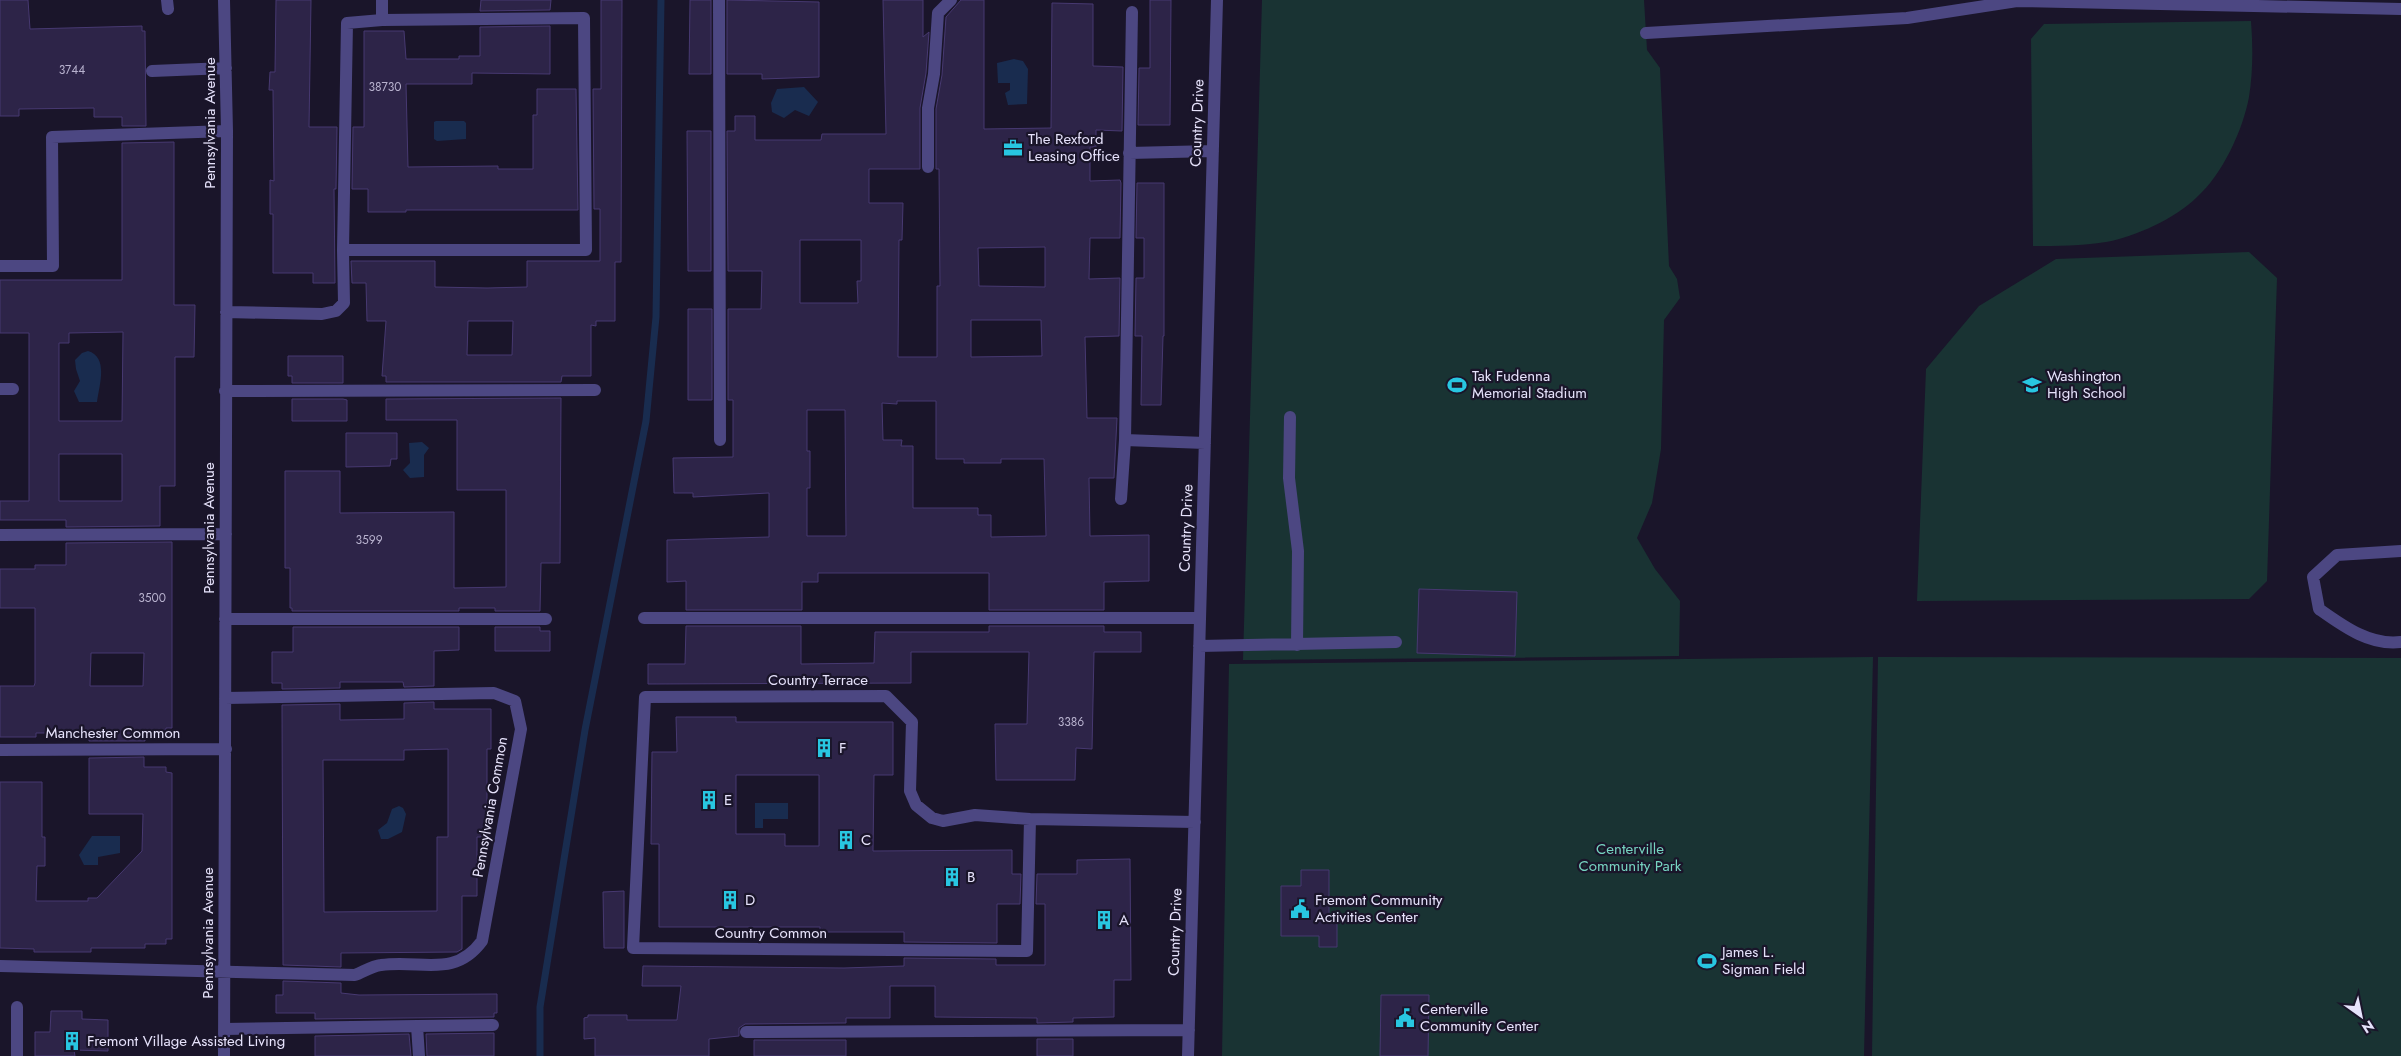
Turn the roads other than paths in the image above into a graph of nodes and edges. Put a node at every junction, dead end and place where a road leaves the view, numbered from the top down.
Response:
1 (224, 0) edge
2 (382, 0) edge
3 (719, 0) edge
4 (951, 0) edge
5 (1217, 0) edge
6 (2401, 9) edge
7 (1132, 12) dead end
8 (382, 20) junction
9 (1646, 33) dead end
10 (226, 68) junction
11 (152, 71) dead end
12 (227, 131) junction
13 (1213, 151) junction
14 (1129, 152) junction
15 (928, 167) dead end
16 (343, 250) junction
17 (0, 266) edge
18 (226, 312) junction
19 (595, 390) dead end
20 (225, 392) junction
21 (1290, 417) dead end
22 (720, 440) dead end
23 (1125, 440) junction
24 (1205, 443) junction
25 (1121, 499) dead end
26 (226, 534) junction
27 (0, 535) edge
28 (2401, 551) edge
29 (546, 618) dead end
30 (644, 618) dead end
31 (1200, 618) junction
32 (225, 619) junction
33 (1396, 642) dead end
34 (2401, 642) edge
35 (1297, 645) junction
36 (1199, 646) junction
37 (645, 697) joint
38 (225, 698) junction
39 (226, 748) junction
40 (0, 750) edge
41 (1030, 819) junction
42 (1195, 822) junction
43 (0, 966) edge
44 (224, 971) junction
45 (17, 1007) dead end
46 (417, 1026) junction
47 (493, 1026) dead end
48 (224, 1029) junction
49 (1189, 1030) junction
50 (746, 1032) dead end
51 (17, 1056) edge
52 (224, 1056) edge
53 (419, 1056) edge
54 (1188, 1056) edge

1 - 10 street, Pennsylvania Avenue
2 - 8 street
3 - 22 street
4 - 15 street
5 - 13 street, Country Drive
6 - 9 street
7 - 14 street
8 - 16 street
8 - 16 street
10 - 11 street
10 - 12 street, Pennsylvania Avenue
12 - 17 street
12 - 18 street, Pennsylvania Avenue
13 - 14 street
13 - 24 street, Country Drive
14 - 23 street
16 - 18 street
18 - 20 street, Pennsylvania Avenue
19 - 20 street
20 - 26 street, Pennsylvania Avenue
21 - 35 street
23 - 24 street
23 - 25 street
24 - 31 street, Country Drive
26 - 27 street
26 - 32 street, Pennsylvania Avenue
28 - 34 street
29 - 32 street
30 - 31 street
31 - 36 street, Country Drive
32 - 38 street, Pennsylvania Avenue
33 - 35 street
35 - 36 street
36 - 42 street, Country Drive
37 - 41 street, Country Terrace
37 - 41 street, Country Common
38 - 39 street, Pennsylvania Avenue
38 - 44 street, Pennsylvania Common
39 - 40 street, Manchester Common
39 - 44 street, Pennsylvania Avenue
41 - 42 street, Country Terrace
42 - 49 street, Country Drive
43 - 44 street
44 - 48 street, Pennsylvania Avenue
45 - 51 street
46 - 47 street
46 - 48 street
46 - 53 street
48 - 52 street, Pennsylvania Avenue
49 - 50 street
49 - 54 street, Country Drive

